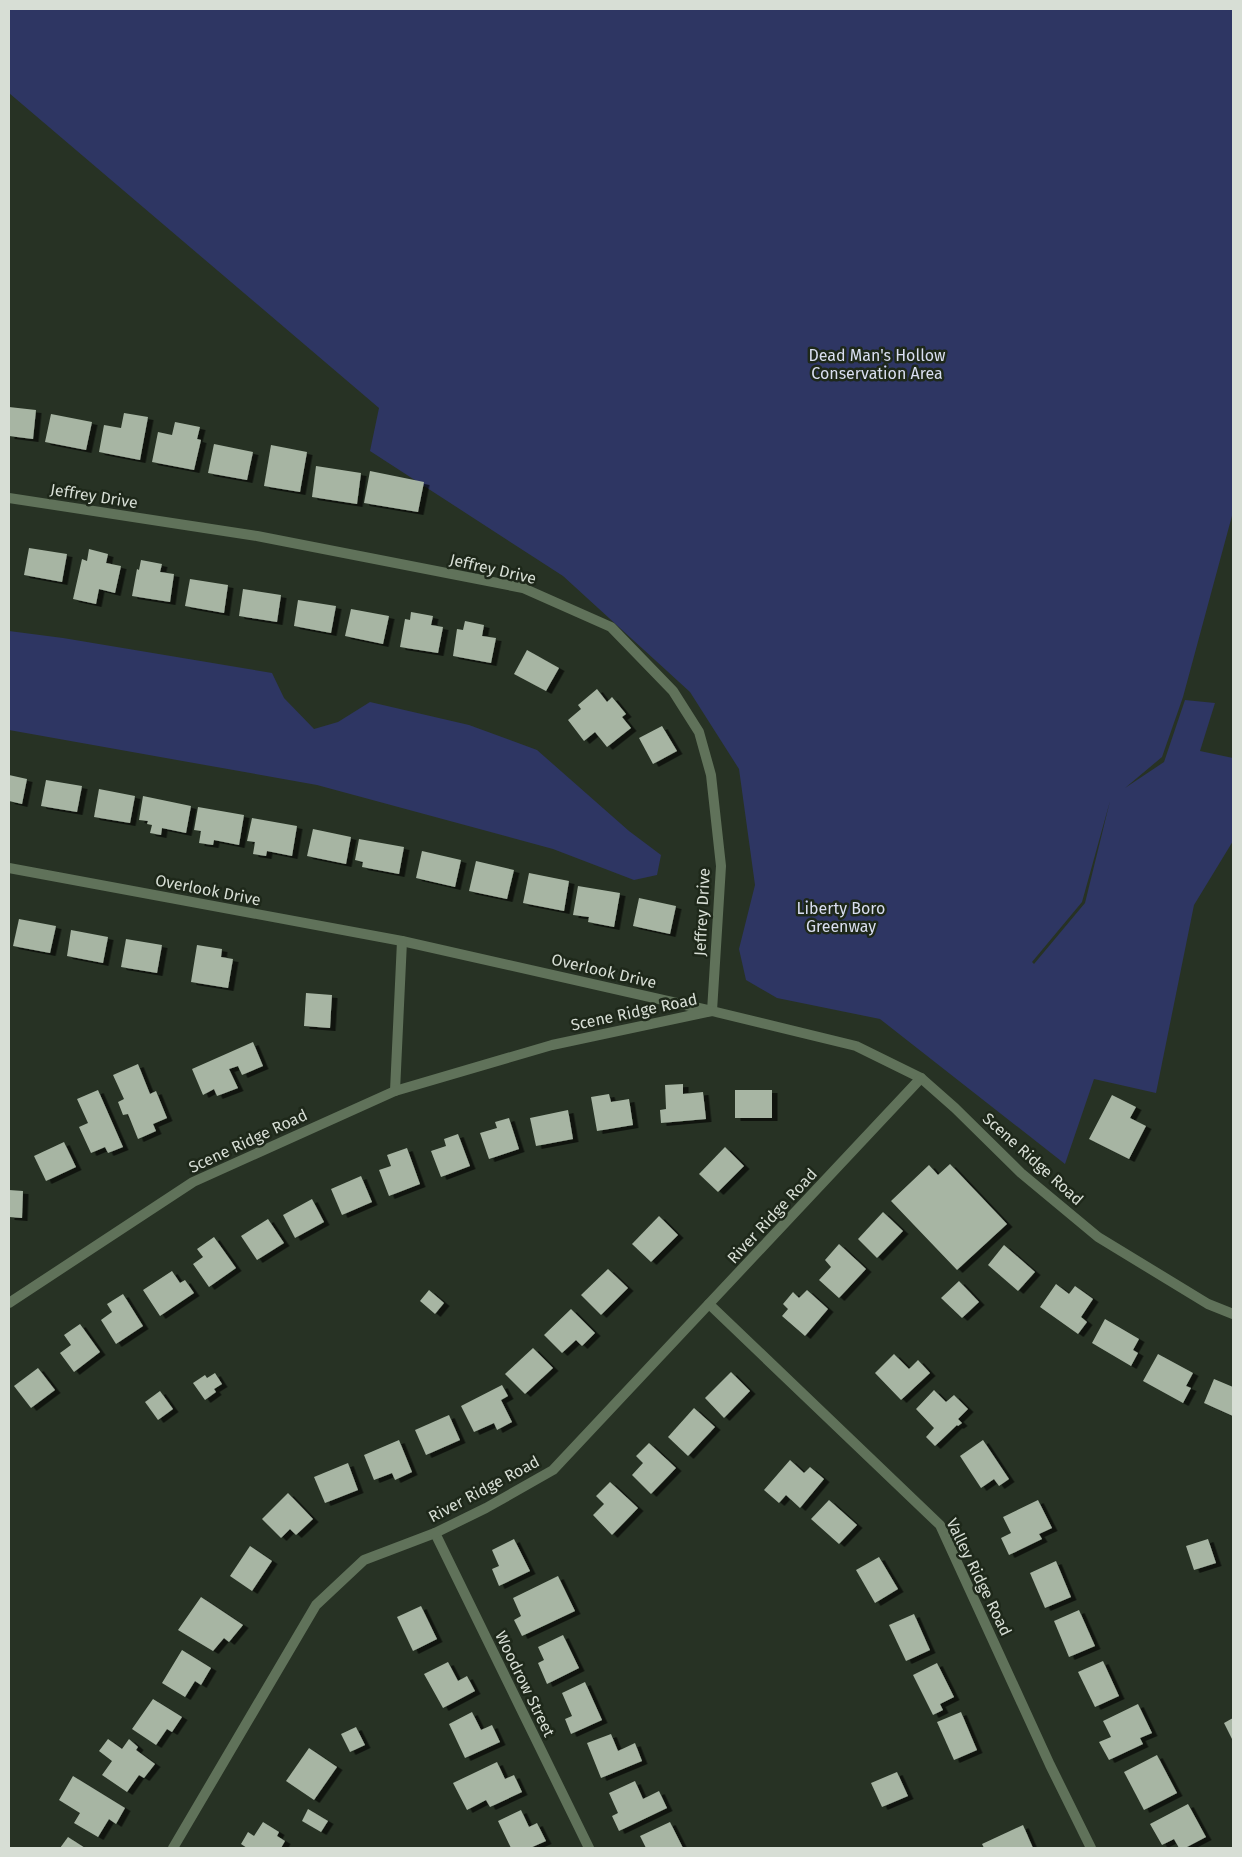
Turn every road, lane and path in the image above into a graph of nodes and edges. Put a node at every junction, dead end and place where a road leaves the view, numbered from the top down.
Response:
1 (9, 498) edge
2 (9, 868) edge
3 (402, 941) junction
4 (712, 1011) junction
5 (922, 1078) junction
6 (395, 1091) junction
7 (9, 1302) edge
8 (709, 1304) junction
9 (1233, 1314) edge
10 (435, 1533) junction
11 (173, 1848) edge
12 (589, 1848) edge
13 (1091, 1848) edge

1 - 4 street, Jeffrey Drive
2 - 3 street, Overlook Drive
3 - 4 street, Overlook Drive
3 - 6 street
4 - 5 street, Scene Ridge Road
4 - 6 street, Scene Ridge Road
5 - 8 street, River Ridge Road
5 - 9 street, Scene Ridge Road
6 - 7 street, Scene Ridge Road
8 - 10 street, River Ridge Road
8 - 13 street, Valley Ridge Road
10 - 11 street, River Ridge Road
10 - 12 street, Woodrow Street

